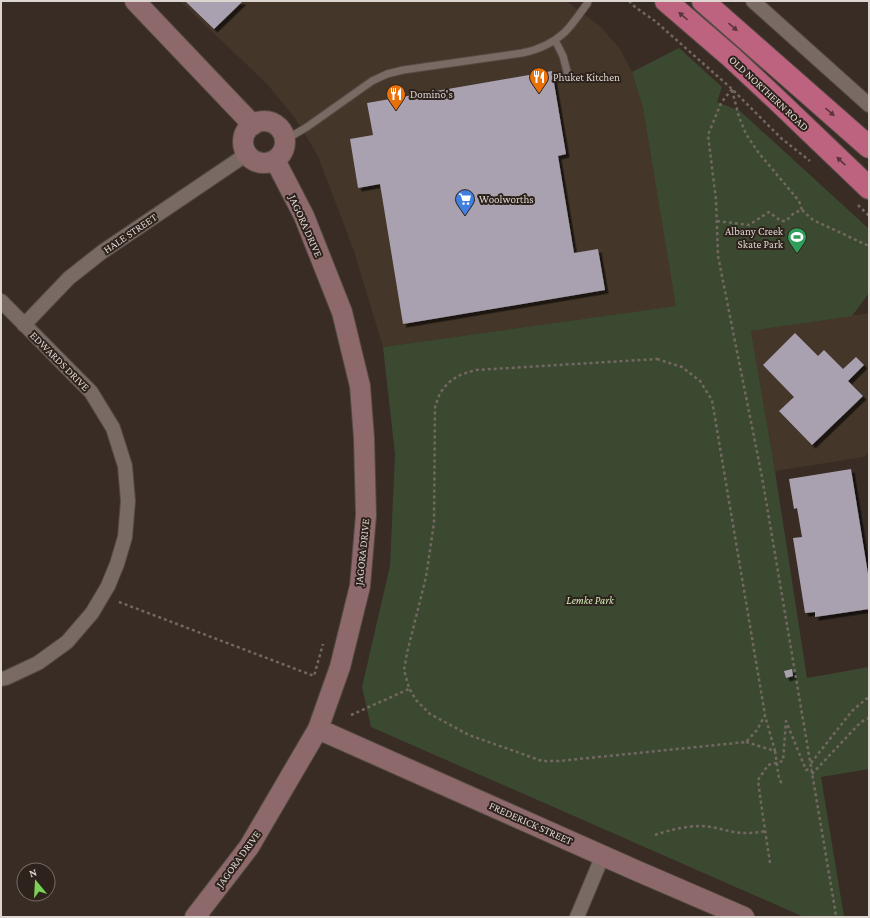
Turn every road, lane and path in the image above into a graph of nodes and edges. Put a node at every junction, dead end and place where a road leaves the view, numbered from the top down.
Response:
1 (135, 1) edge
2 (629, 1) edge
3 (666, 1) edge
4 (703, 1) edge
5 (752, 1) edge
6 (590, 2) edge
7 (555, 40) junction
8 (568, 75) dead end
9 (732, 89) junction
10 (869, 105) edge
11 (253, 125) junction
12 (285, 140) junction
13 (869, 146) edge
14 (247, 154) junction
15 (275, 160) junction
16 (810, 161) dead end
17 (861, 194) edge
18 (802, 210) junction
19 (869, 216) edge
20 (717, 221) junction
21 (869, 246) edge
22 (1, 301) edge
23 (24, 325) junction
24 (119, 602) dead end
25 (323, 644) dead end
26 (1, 679) edge
27 (409, 688) junction
28 (869, 698) edge
29 (351, 715) dead end
30 (765, 715) junction
31 (869, 718) edge
32 (318, 729) junction
33 (746, 742) junction
34 (775, 750) junction
35 (776, 763) junction
36 (811, 764) junction
37 (812, 769) junction
38 (812, 774) junction
39 (782, 784) dead end
40 (765, 831) junction
41 (655, 834) dead end
42 (603, 855) junction
43 (770, 864) dead end
44 (835, 916) edge
45 (195, 917) edge
46 (577, 917) edge
47 (744, 917) edge

1 - 11 street
2 - 9 path
17 -> 3 highway, OLD NORTHERN ROAD
4 -> 13 highway
5 - 10 street
6 - 7 lane
7 - 8 lane
7 - 12 lane
9 - 16 path
9 - 18 path
9 - 20 path
11 - 12 street
11 - 14 street
12 - 15 street
14 - 15 street
14 - 23 street, HALE STREET
15 - 32 street, JAGORA DRIVE
17 - 19 path
18 - 20 path
18 - 21 path
20 - 36 path
22 - 23 street, EDWARDS DRIVE
23 - 26 street, EDWARDS DRIVE
24 - 25 path
27 - 29 path
27 - 30 path
27 - 33 path
28 - 36 path
30 - 33 path
30 - 34 path
31 - 38 path
32 - 42 street, FREDERICK STREET
32 - 45 street, JAGORA DRIVE
33 - 34 path
34 - 35 path
35 - 37 path
35 - 39 path
35 - 40 path
36 - 37 path
37 - 38 path
38 - 44 path
40 - 41 path
40 - 43 path
42 - 46 street
42 - 47 street, FREDERICK STREET

